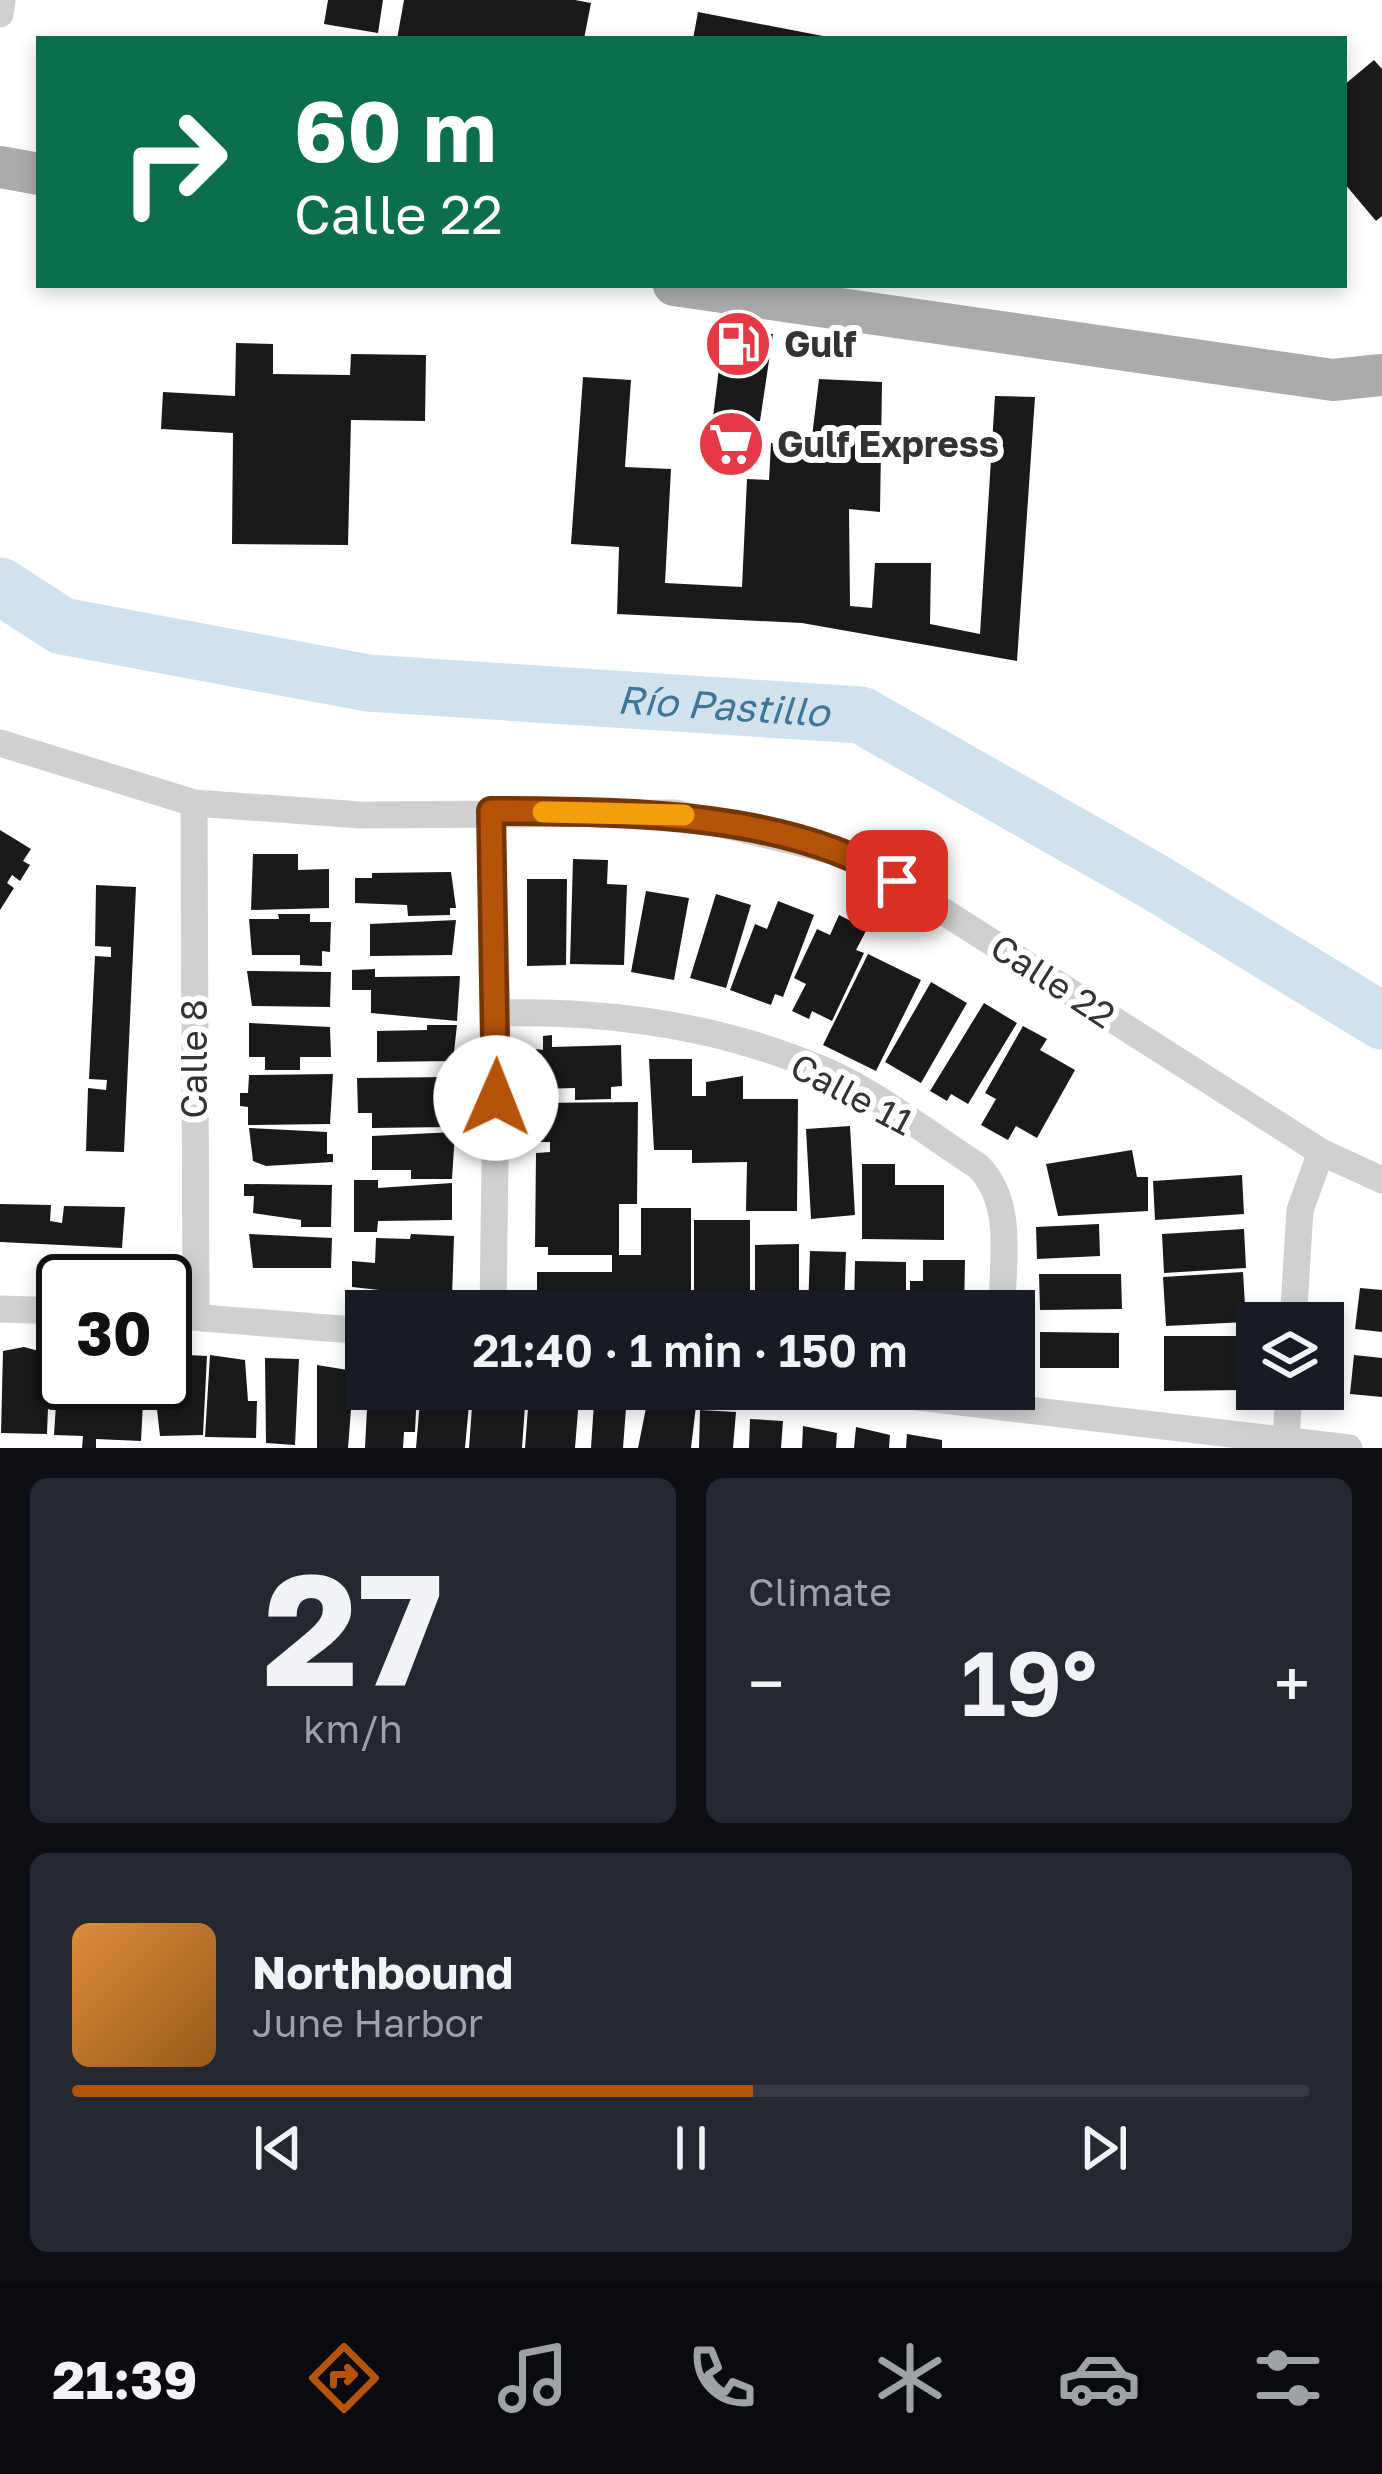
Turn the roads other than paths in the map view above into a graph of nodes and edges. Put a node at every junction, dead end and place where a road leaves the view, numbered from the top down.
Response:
1 (2, 0) edge
2 (0, 14) edge
3 (0, 167) edge
4 (36, 173) edge
5 (695, 288) edge
6 (1382, 375) edge
7 (0, 743) edge
8 (194, 803) junction
9 (491, 811) junction
10 (497, 1013) junction
11 (1321, 1152) junction
12 (1382, 1180) edge
13 (494, 1290) edge
14 (1002, 1290) edge
15 (1294, 1302) edge
16 (0, 1309) edge
17 (36, 1310) edge
18 (192, 1316) edge
19 (196, 1316) junction
20 (345, 1329) edge
21 (1035, 1404) edge
22 (1288, 1410) edge
23 (1286, 1441) junction
24 (1349, 1448) edge

1 - 2 street
3 - 4 main road
5 - 6 main road
7 - 8 street, Calle 22
8 - 9 street, Calle 22
8 - 19 street, Calle 8
9 - 10 street
9 - 11 street, Calle 22
10 - 13 street
10 - 14 street, Calle 11
11 - 12 street, Calle 22
11 - 15 street
16 - 17 street
18 - 19 street
19 - 20 street
21 - 23 street
22 - 23 street
23 - 24 street

